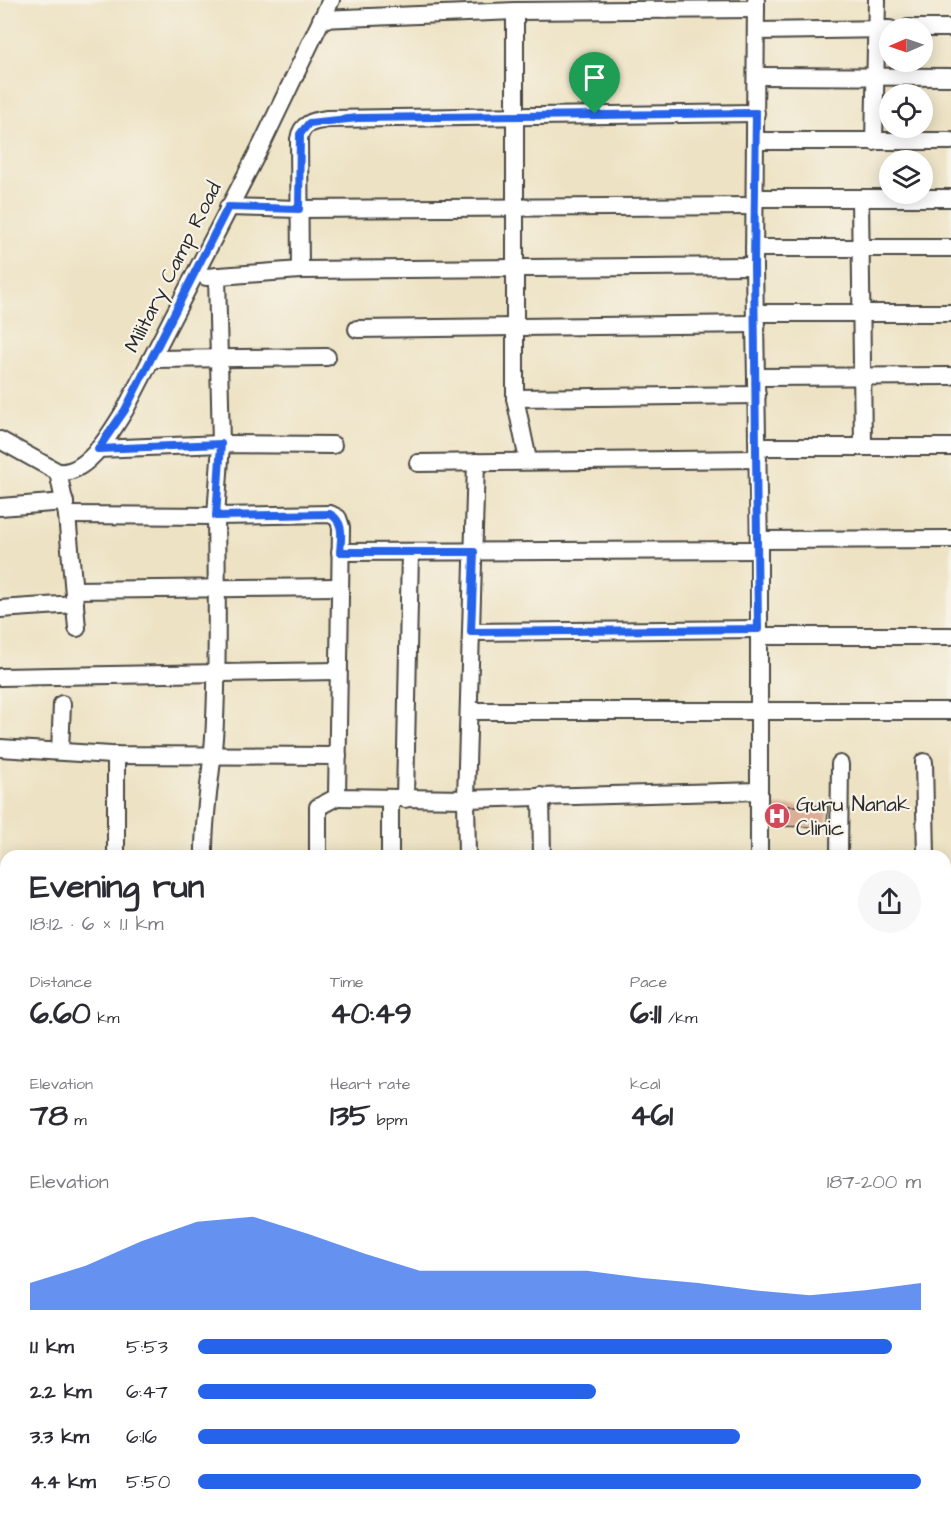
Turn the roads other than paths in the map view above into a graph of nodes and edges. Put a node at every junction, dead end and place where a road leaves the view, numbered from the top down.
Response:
1 (331, 0) edge
2 (877, 0) edge
3 (756, 5) edge
4 (515, 11) junction
5 (881, 18) edge
6 (321, 19) junction
7 (933, 28) edge
8 (951, 28) edge
9 (879, 29) edge
10 (757, 31) junction
11 (879, 56) edge
12 (757, 76) junction
13 (876, 76) junction
14 (951, 77) edge
15 (756, 113) junction
16 (514, 115) junction
17 (755, 141) junction
18 (951, 141) edge
19 (874, 142) junction
20 (860, 198) junction
21 (951, 198) edge
22 (754, 202) junction
23 (228, 207) junction
24 (514, 208) junction
25 (299, 209) junction
26 (754, 248) junction
27 (951, 248) edge
28 (860, 249) junction
29 (754, 266) junction
30 (515, 267) junction
31 (300, 270) junction
32 (217, 276) junction
33 (199, 278) dead end
34 (951, 313) edge
35 (861, 314) junction
36 (755, 319) junction
37 (515, 326) junction
38 (357, 329) dead end
39 (327, 357) dead end
40 (220, 358) junction
41 (151, 359) junction
42 (951, 376) edge
43 (862, 377) junction
44 (757, 378) junction
45 (757, 395) junction
46 (515, 398) junction
47 (0, 440) edge
48 (221, 444) junction
49 (333, 445) dead end
50 (863, 447) junction
51 (951, 447) edge
52 (98, 449) junction
53 (758, 453) junction
54 (528, 460) junction
55 (476, 462) junction
56 (418, 463) dead end
57 (58, 472) junction
58 (0, 507) edge
59 (66, 509) junction
60 (216, 516) junction
61 (951, 539) edge
62 (759, 545) junction
63 (340, 552) junction
64 (410, 552) junction
65 (474, 552) junction
66 (339, 587) junction
67 (217, 588) junction
68 (75, 597) junction
69 (0, 609) edge
70 (77, 628) dead end
71 (471, 632) junction
72 (759, 633) junction
73 (951, 636) edge
74 (337, 671) junction
75 (215, 673) junction
76 (0, 677) edge
77 (62, 704) dead end
78 (469, 711) junction
79 (951, 711) edge
80 (759, 712) junction
81 (0, 748) edge
82 (60, 751) junction
83 (213, 754) junction
84 (116, 755) junction
85 (338, 756) junction
86 (924, 762) dead end
87 (840, 764) dead end
88 (759, 792) junction
89 (541, 796) junction
90 (337, 797) junction
91 (398, 799) junction
92 (466, 799) junction
93 (116, 850) edge
94 (204, 850) edge
95 (318, 850) edge
96 (391, 850) edge
97 (467, 850) edge
98 (542, 850) edge
99 (759, 850) edge
100 (838, 850) edge
101 (926, 850) edge

1 - 6 street, Military Camp Road
2 - 5 street
3 - 4 street
3 - 10 street
4 - 6 street
4 - 16 street
6 - 23 street, Military Camp Road
7 - 8 street
9 - 10 street
10 - 12 street
11 - 13 street
12 - 13 street
12 - 15 street
13 - 14 street
13 - 19 street
15 - 16 street
15 - 17 street
16 - 24 street
16 - 25 street
17 - 19 street
17 - 22 street
18 - 19 street
20 - 21 street
20 - 22 street
20 - 28 street
22 - 24 street
22 - 26 street
23 - 25 street
23 - 41 street, Military Camp Road
24 - 25 street
24 - 30 street
25 - 31 street
26 - 28 street
26 - 29 street
27 - 28 street
28 - 35 street
29 - 30 street
29 - 36 street
30 - 31 street
30 - 37 street
31 - 32 street
32 - 33 street
32 - 40 street
34 - 35 street
35 - 36 street
35 - 43 street
36 - 37 street
36 - 44 street
37 - 38 street
37 - 46 street
39 - 40 street
40 - 41 street
40 - 48 street
41 - 52 street, Military Camp Road
42 - 43 street
43 - 44 street
43 - 50 street
44 - 45 street
45 - 46 street
45 - 53 street
46 - 54 street
47 - 57 street
48 - 49 street
48 - 52 street
48 - 60 street
50 - 51 street
50 - 53 street
52 - 57 street, Military Camp Road
53 - 54 street
53 - 62 street
54 - 55 street
55 - 56 street
55 - 65 street
57 - 59 street
58 - 59 street
59 - 60 street
59 - 68 street
60 - 63 street
60 - 67 street
61 - 62 street
62 - 65 street
62 - 72 street
63 - 64 street
63 - 66 street
64 - 65 street
64 - 91 street
65 - 71 street
66 - 67 street
66 - 74 street
67 - 68 street
67 - 75 street
68 - 69 street
68 - 70 street
71 - 72 street
71 - 78 street
72 - 73 street
72 - 80 street
74 - 75 street
74 - 85 street
75 - 76 street
75 - 83 street
77 - 82 street
78 - 80 street
78 - 92 street
79 - 80 street
80 - 88 street
81 - 82 street
82 - 84 street
83 - 84 street
83 - 85 street
83 - 94 street
84 - 93 street
85 - 90 street
86 - 101 street
87 - 100 street
88 - 89 street
88 - 99 street
89 - 92 street
89 - 98 street
90 - 91 street
90 - 95 street
91 - 92 street
91 - 96 street
92 - 97 street

